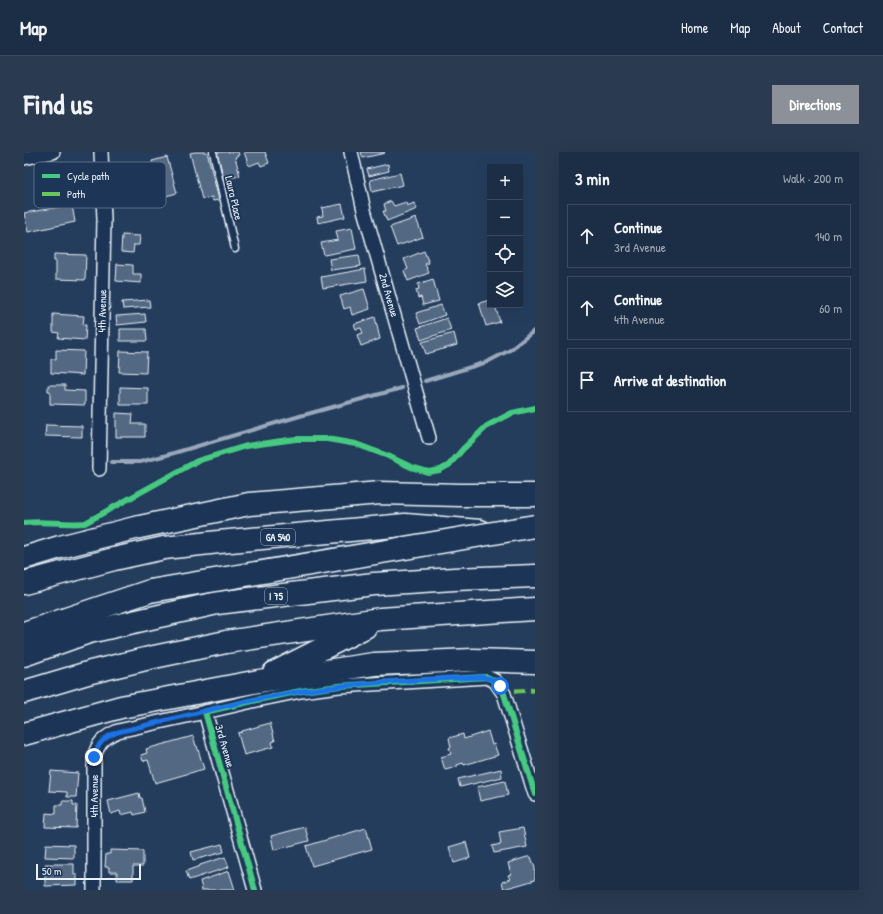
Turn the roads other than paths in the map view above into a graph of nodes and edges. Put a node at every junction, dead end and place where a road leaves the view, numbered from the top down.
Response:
1 (53, 152) edge
2 (101, 152) edge
3 (213, 152) edge
4 (351, 152) edge
5 (24, 158) edge
6 (101, 162) edge
7 (104, 208) edge
8 (235, 248) dead end
9 (429, 438) dead end
10 (98, 469) dead end
11 (535, 495) edge
12 (535, 526) edge
13 (535, 536) edge
14 (24, 558) edge
15 (535, 576) edge
16 (24, 583) edge
17 (535, 609) edge
18 (380, 619) junction
19 (24, 633) edge
20 (24, 655) edge
21 (535, 662) edge
22 (259, 681) junction
23 (24, 692) edge
24 (205, 712) junction
25 (24, 734) edge
26 (535, 794) edge
27 (94, 890) edge
28 (254, 890) edge

1 - 5 street
2 - 6 street, 4th Avenue
3 - 8 lane, Laura Place
4 - 9 street, 2nd Avenue
7 - 10 street, 4th Avenue
11 - 14 highway
12 - 19 highway, bridge
13 - 16 highway, GA 540
15 - 20 highway, I 75
17 - 18 highway
18 - 22 highway
18 - 23 highway
21 - 22 highway
22 - 25 highway
24 - 26 street, 3rd Avenue
24 - 27 street, 4th Avenue
24 - 28 street, 3rd Avenue

